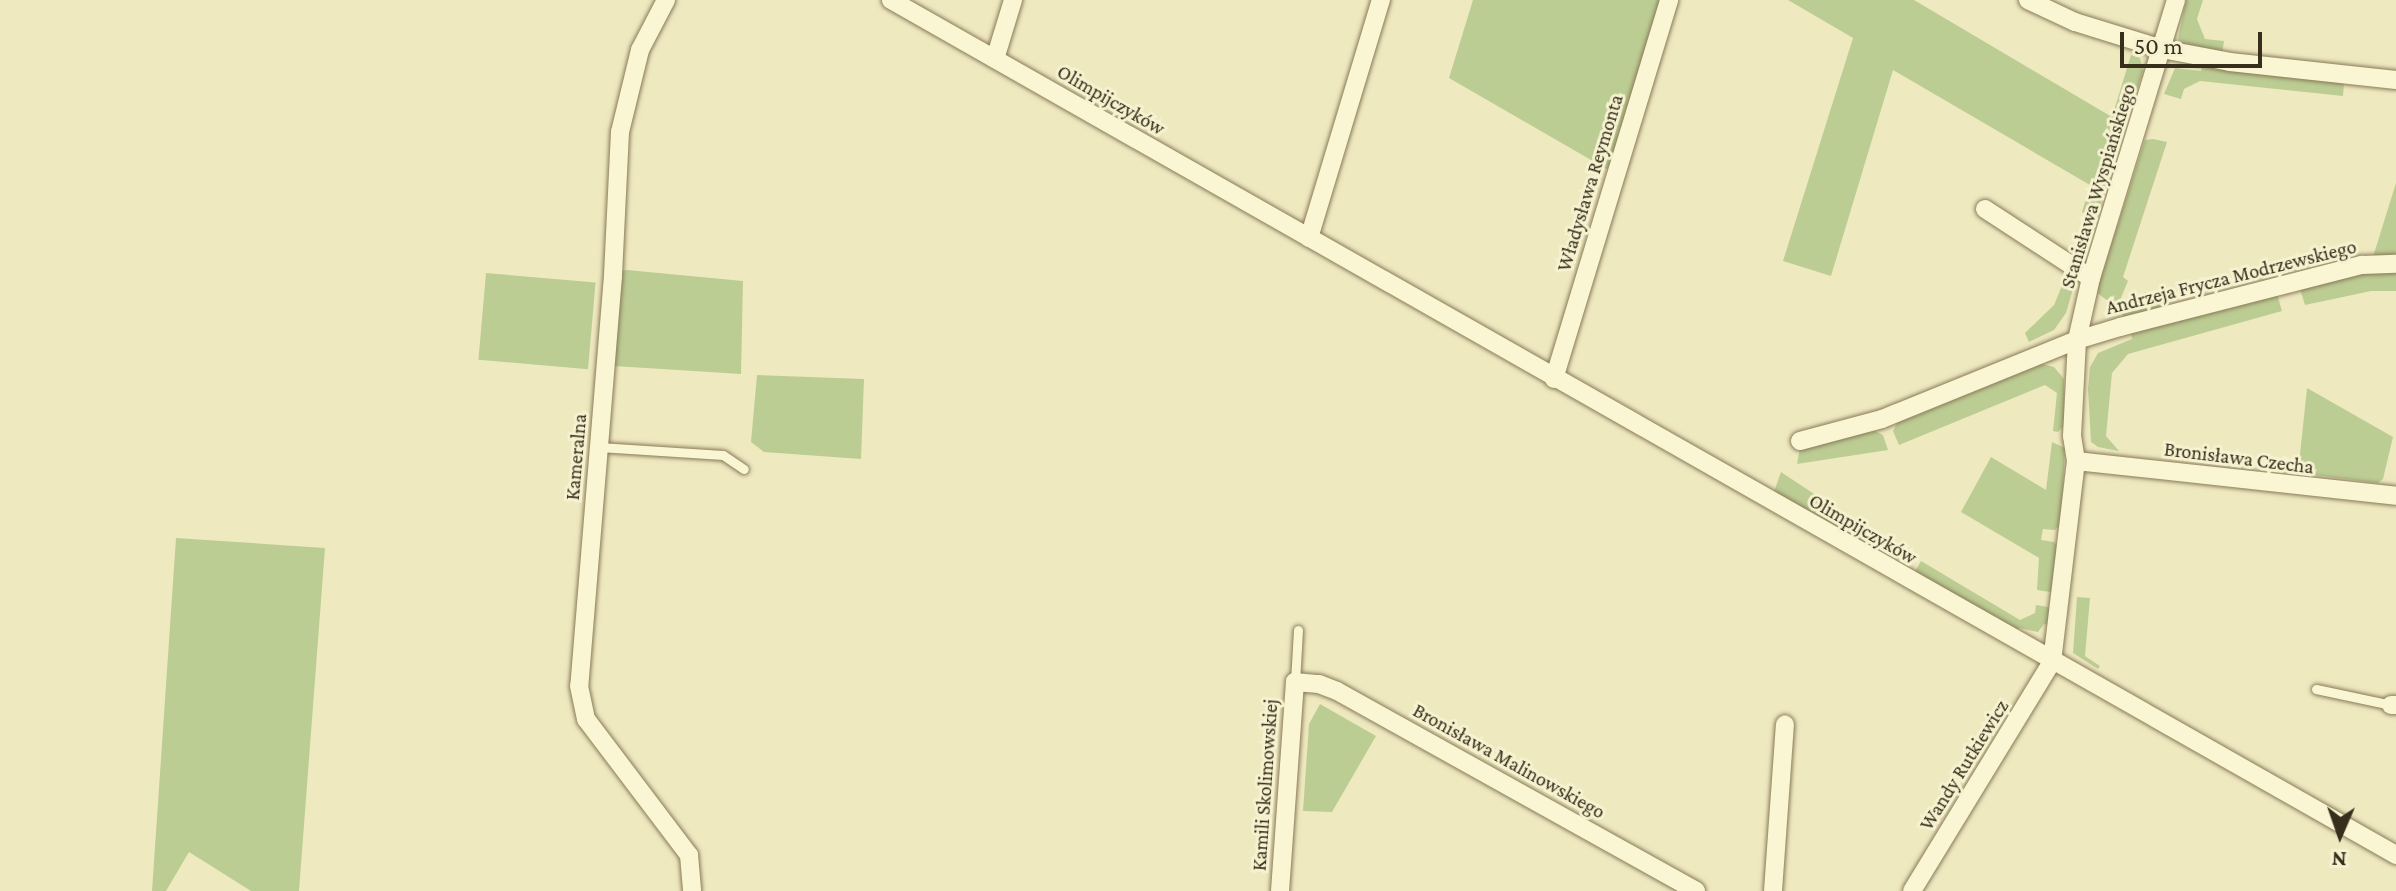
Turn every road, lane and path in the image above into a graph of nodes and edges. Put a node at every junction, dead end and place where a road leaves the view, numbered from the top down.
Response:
1 (666, 0) edge
2 (891, 0) edge
3 (1013, 0) edge
4 (1381, 0) edge
5 (1669, 0) edge
6 (2028, 0) edge
7 (2176, 0) edge
8 (2162, 49) junction
9 (995, 59) junction
10 (2396, 80) edge
11 (1985, 209) dead end
12 (1309, 238) junction
13 (2396, 264) edge
14 (2091, 278) junction
15 (2077, 340) junction
16 (1554, 379) junction
17 (1800, 441) dead end
18 (599, 447) junction
19 (2076, 461) junction
20 (744, 469) dead end
21 (2396, 496) edge
22 (1298, 630) dead end
23 (2052, 662) junction
24 (1295, 682) junction
25 (2316, 689) dead end
26 (2393, 705) edge
27 (1785, 724) dead end
28 (2396, 855) edge
29 (692, 891) edge
30 (1280, 891) edge
31 (1696, 891) edge
32 (1773, 891) edge
33 (1912, 891) edge

1 - 18 street, Kameralna
2 - 9 street, Olimpijczyków
3 - 9 street
4 - 12 street
5 - 16 street, Władysława Reymonta
6 - 8 street
7 - 8 street, Stanisława Wyspiańskiego
8 - 10 street
8 - 14 street, Stanisława Wyspiańskiego
9 - 12 street, Olimpijczyków
11 - 14 street
12 - 16 street, Olimpijczyków
13 - 15 street, Andrzeja Frycza Modrzewskiego
14 - 15 street, Stanisława Wyspiańskiego
15 - 17 street
15 - 19 street
16 - 23 street, Olimpijczyków
18 - 20 lane
18 - 29 street, Kameralna
19 - 21 street, Bronisława Czecha
19 - 23 street
22 - 24 lane
23 - 28 street, Olimpijczyków
23 - 33 street, Wandy Rutkiewicz
24 - 30 street, Kamili Skolimowskiej
24 - 31 street, Bronisława Malinowskiego
25 - 26 lane
27 - 32 street

